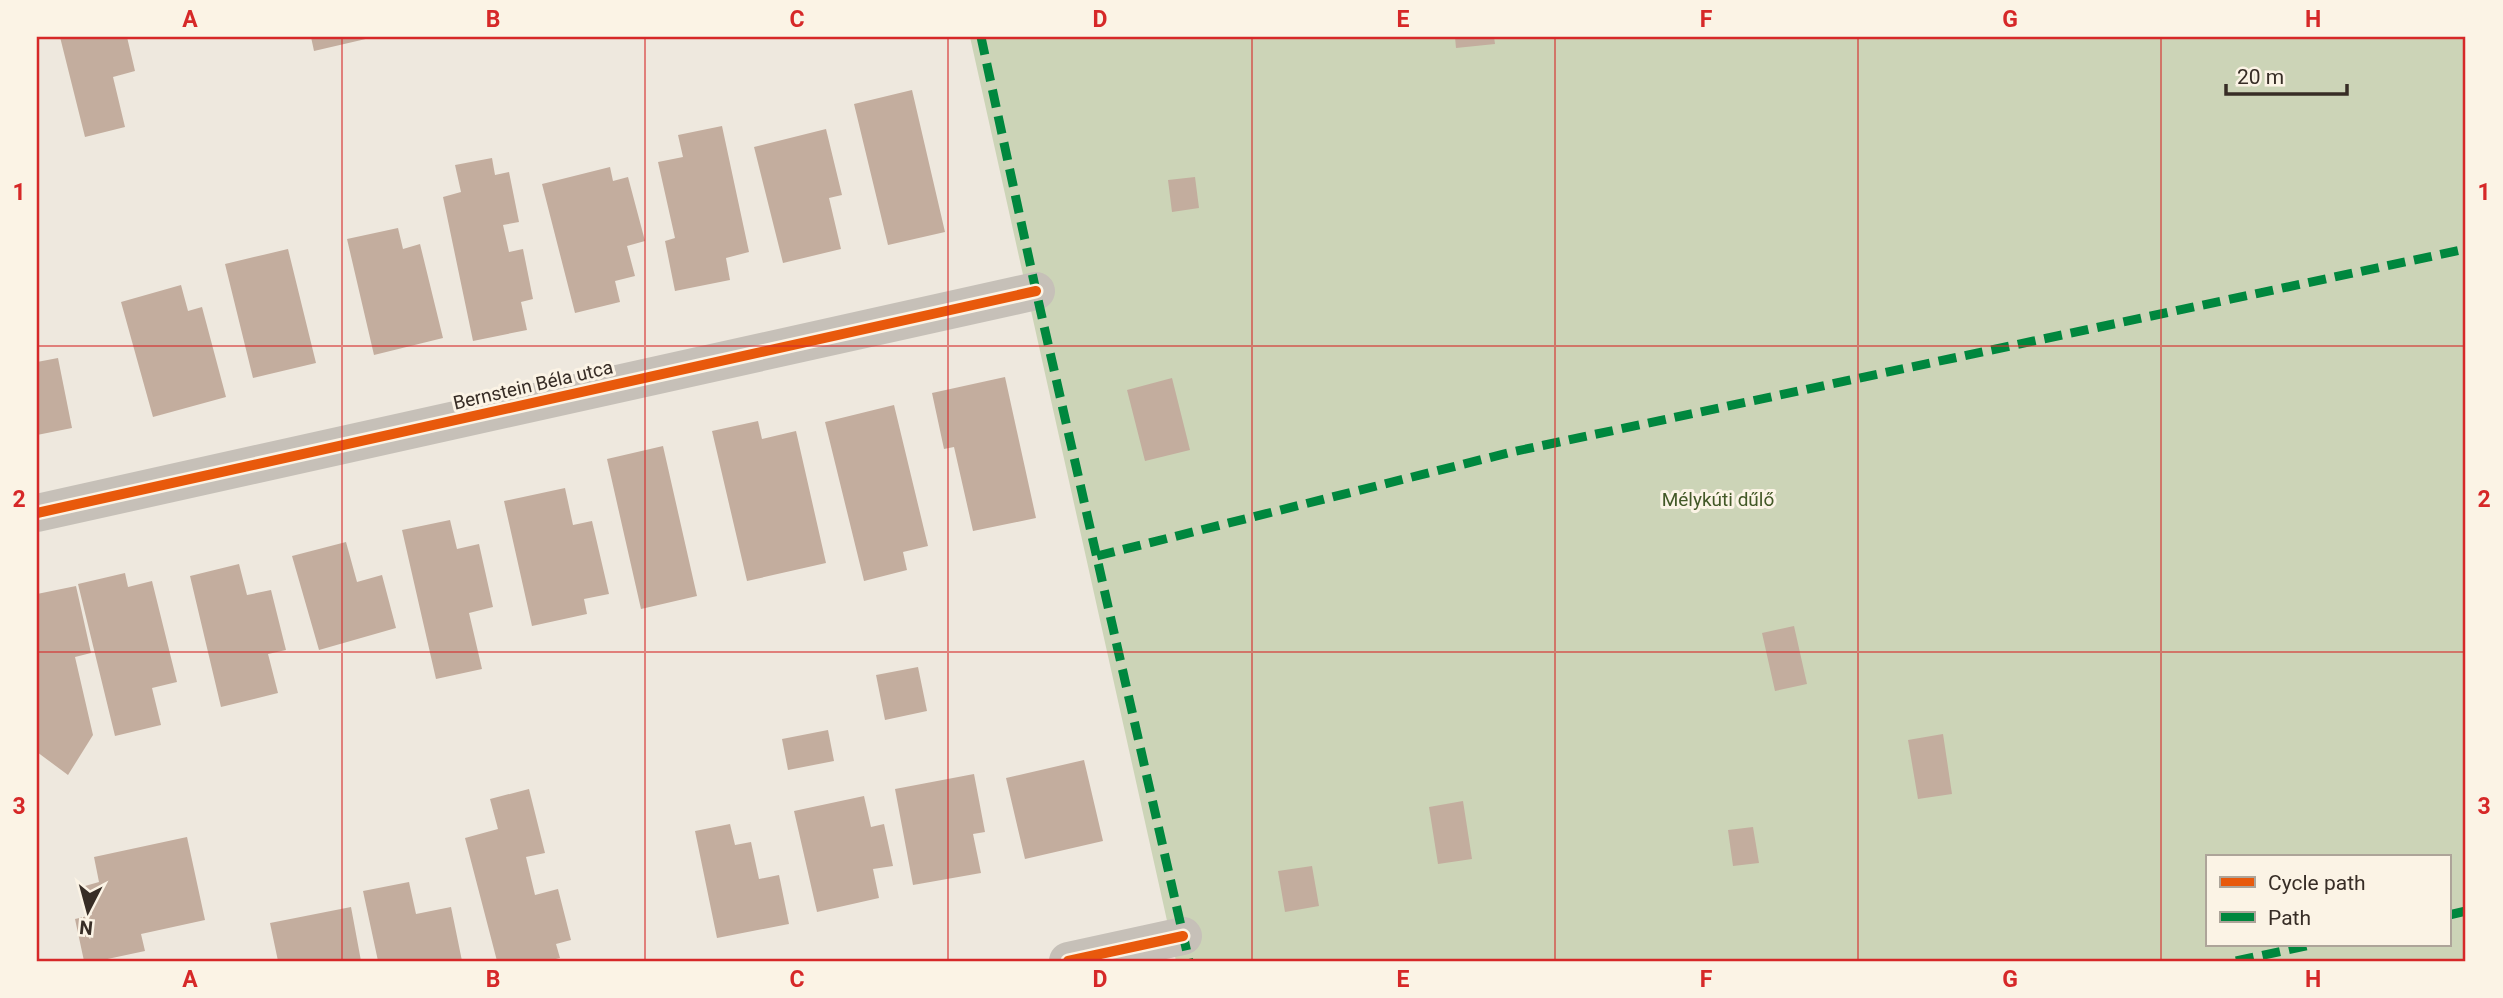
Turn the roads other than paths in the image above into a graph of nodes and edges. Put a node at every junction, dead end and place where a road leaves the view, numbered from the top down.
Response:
1 (1036, 291) dead end
2 (37, 513) edge
3 (1183, 936) dead end
4 (1068, 961) edge

1 - 2 street, Bernstein Béla utca
3 - 4 street

